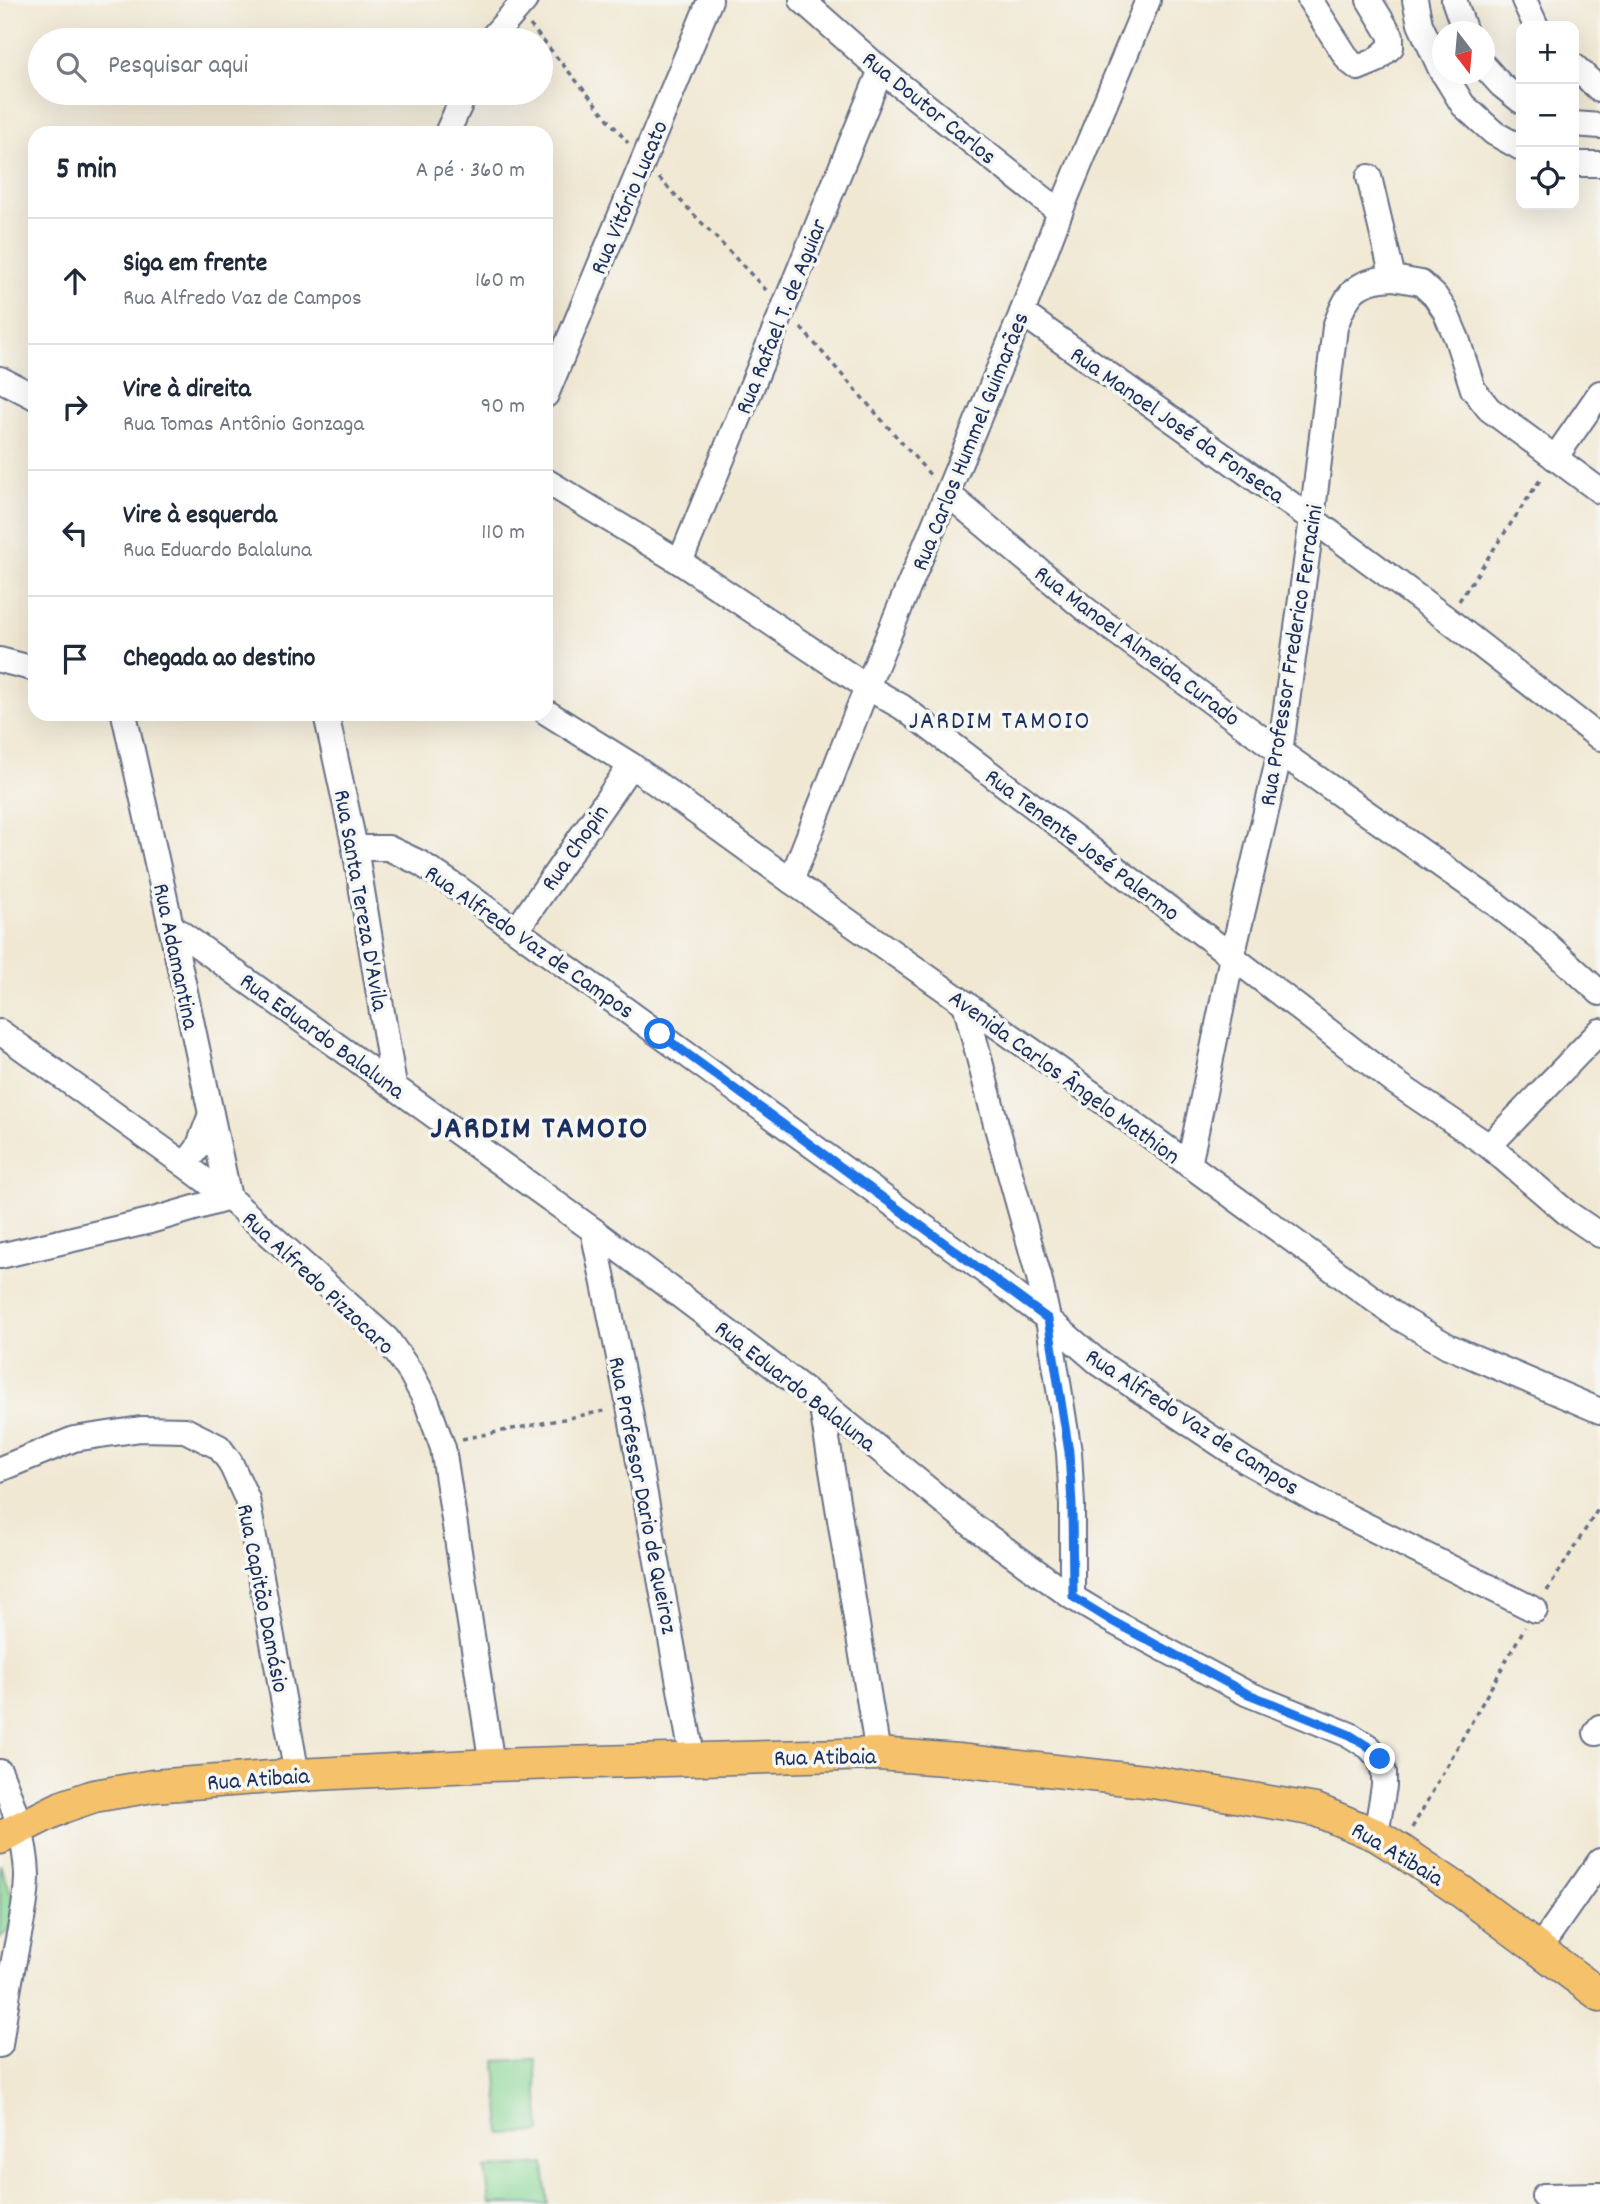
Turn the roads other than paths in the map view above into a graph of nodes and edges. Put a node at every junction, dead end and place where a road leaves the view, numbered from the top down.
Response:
1 (710, 0) edge
2 (802, 0) edge
3 (1148, 0) edge
4 (1310, 0) edge
5 (1369, 0) edge
6 (1415, 0) edge
7 (1454, 0) edge
8 (1524, 0) edge
9 (521, 5) edge
10 (1461, 21) edge
11 (1534, 21) edge
12 (501, 28) edge
13 (1432, 50) edge
14 (881, 70) junction
15 (1579, 71) edge
16 (1495, 78) edge
17 (1450, 84) edge
18 (1600, 90) edge
19 (1516, 97) edge
20 (460, 105) edge
21 (1579, 125) edge
22 (1600, 125) edge
23 (450, 126) edge
24 (1519, 147) edge
25 (1579, 164) edge
26 (1600, 164) edge
27 (1369, 177) dead end
28 (1060, 212) junction
29 (1393, 278) junction
30 (1023, 313) junction
31 (553, 378) edge
32 (0, 379) edge
33 (28, 393) edge
34 (1600, 393) edge
35 (1555, 458) junction
36 (553, 485) edge
37 (1600, 491) edge
38 (947, 494) junction
39 (1312, 519) junction
40 (680, 562) junction
41 (0, 660) edge
42 (28, 667) edge
43 (867, 687) junction
44 (553, 716) edge
45 (126, 721) edge
46 (328, 721) edge
47 (1600, 738) edge
48 (1280, 752) junction
49 (631, 765) junction
50 (355, 848) junction
51 (791, 881) junction
52 (171, 926) junction
53 (517, 929) junction
54 (1232, 957) junction
55 (1600, 993) edge
56 (965, 1003) junction
57 (1600, 1031) edge
58 (0, 1032) edge
59 (394, 1087) junction
60 (211, 1114) junction
61 (1489, 1146) junction
62 (185, 1165) junction
63 (1189, 1165) junction
64 (229, 1198) junction
65 (593, 1230) junction
66 (1600, 1235) edge
67 (0, 1256) edge
68 (1048, 1319) junction
69 (821, 1402) junction
70 (1600, 1411) edge
71 (0, 1469) edge
72 (1073, 1597) junction
73 (1535, 1610) road end
74 (878, 1754) junction
75 (693, 1760) junction
76 (492, 1765) junction
77 (0, 1772) edge
78 (298, 1775) junction
79 (9, 1832) edge
80 (1388, 1843) junction
81 (1600, 1861) edge
82 (9, 1945) edge
83 (1538, 1950) junction
84 (1600, 1995) edge
85 (0, 2045) edge
86 (1600, 2195) edge
87 (1544, 2196) dead end

1 - 31 street, Rua Vitório Lucato
2 - 14 street, Rua Doutor Carlos
3 - 28 street, Rua Carlos Hummel Guimarães
4 - 5 street
6 - 13 street
7 - 10 street
8 - 11 street
9 - 12 street
14 - 28 street, Rua Doutor Carlos
14 - 40 street, Rua Rafael T. de Aguiar
15 - 18 street
16 - 19 street
17 - 24 street
20 - 23 street
21 - 22 street
25 - 26 street
27 - 29 street
28 - 30 street, Rua Carlos Hummel Guimarães
29 - 35 street
29 - 39 street, Rua Professor Frederico Ferracini
30 - 38 street, Rua Carlos Hummel Guimarães
30 - 39 street, Rua Manoel José da Fonseca
32 - 33 street
34 - 35 street
35 - 37 street
36 - 40 street, Rua Tenente José Palermo
38 - 43 street, Rua Carlos Hummel Guimarães
38 - 48 street, Rua Manoel Almeida Curado
39 - 47 street, Rua Manoel José da Fonseca
39 - 48 street, Rua Professor Frederico Ferracini
40 - 43 street, Rua Tenente José Palermo
41 - 42 street
43 - 51 street, Rua Carlos Hummel Guimarães
43 - 54 street, Rua Tenente José Palermo
44 - 49 street, Avenida Carlos Ângelo Mathion
45 - 52 street, Rua Adamantina
46 - 50 street, Rua Santa Tereza D'Avila
48 - 54 street, Rua Professor Frederico Ferracini
48 - 55 street, Rua Manoel Almeida Curado
49 - 51 street, Avenida Carlos Ângelo Mathion
49 - 53 street, Rua Chopin
50 - 53 street, Rua Alfredo Vaz de Campos
50 - 59 street, Rua Santa Tereza D'Avila
51 - 56 street, Avenida Carlos Ângelo Mathion
52 - 59 street, Rua Eduardo Balaluna
52 - 60 street, Rua Adamantina
53 - 68 street, Rua Alfredo Vaz de Campos
54 - 61 street, Rua Tenente José Palermo
54 - 63 street, Rua Professor Frederico Ferracini
56 - 63 street, Avenida Carlos Ângelo Mathion
56 - 68 street
57 - 61 street
58 - 62 street, Rua Alfredo Pizzocaro
59 - 65 street, Rua Eduardo Balaluna
60 - 62 street
60 - 64 street, Rua Adamantina
61 - 66 street, Rua Tenente José Palermo
62 - 64 street, Rua Alfredo Pizzocaro
63 - 70 street, Avenida Carlos Ângelo Mathion
64 - 67 street
64 - 76 street, Rua Alfredo Pizzocaro
65 - 69 street, Rua Eduardo Balaluna
65 - 75 street, Rua Professor Dario de Queiroz
68 - 72 street
68 - 73 street, Rua Alfredo Vaz de Campos
69 - 72 street, Rua Eduardo Balaluna
69 - 74 street
71 - 78 street, Rua Capitão Damásio
72 - 80 street, Rua Eduardo Balaluna
74 - 75 main road, Rua Atibaia
74 - 80 main road, Rua Atibaia
75 - 76 main road, Rua Atibaia
76 - 78 main road, Rua Atibaia
77 - 79 street
78 - 79 main road, Rua Atibaia
79 - 82 street
80 - 83 main road, Rua Atibaia
81 - 83 street
82 - 85 street
83 - 84 main road, Rua Atibaia
86 - 87 street

